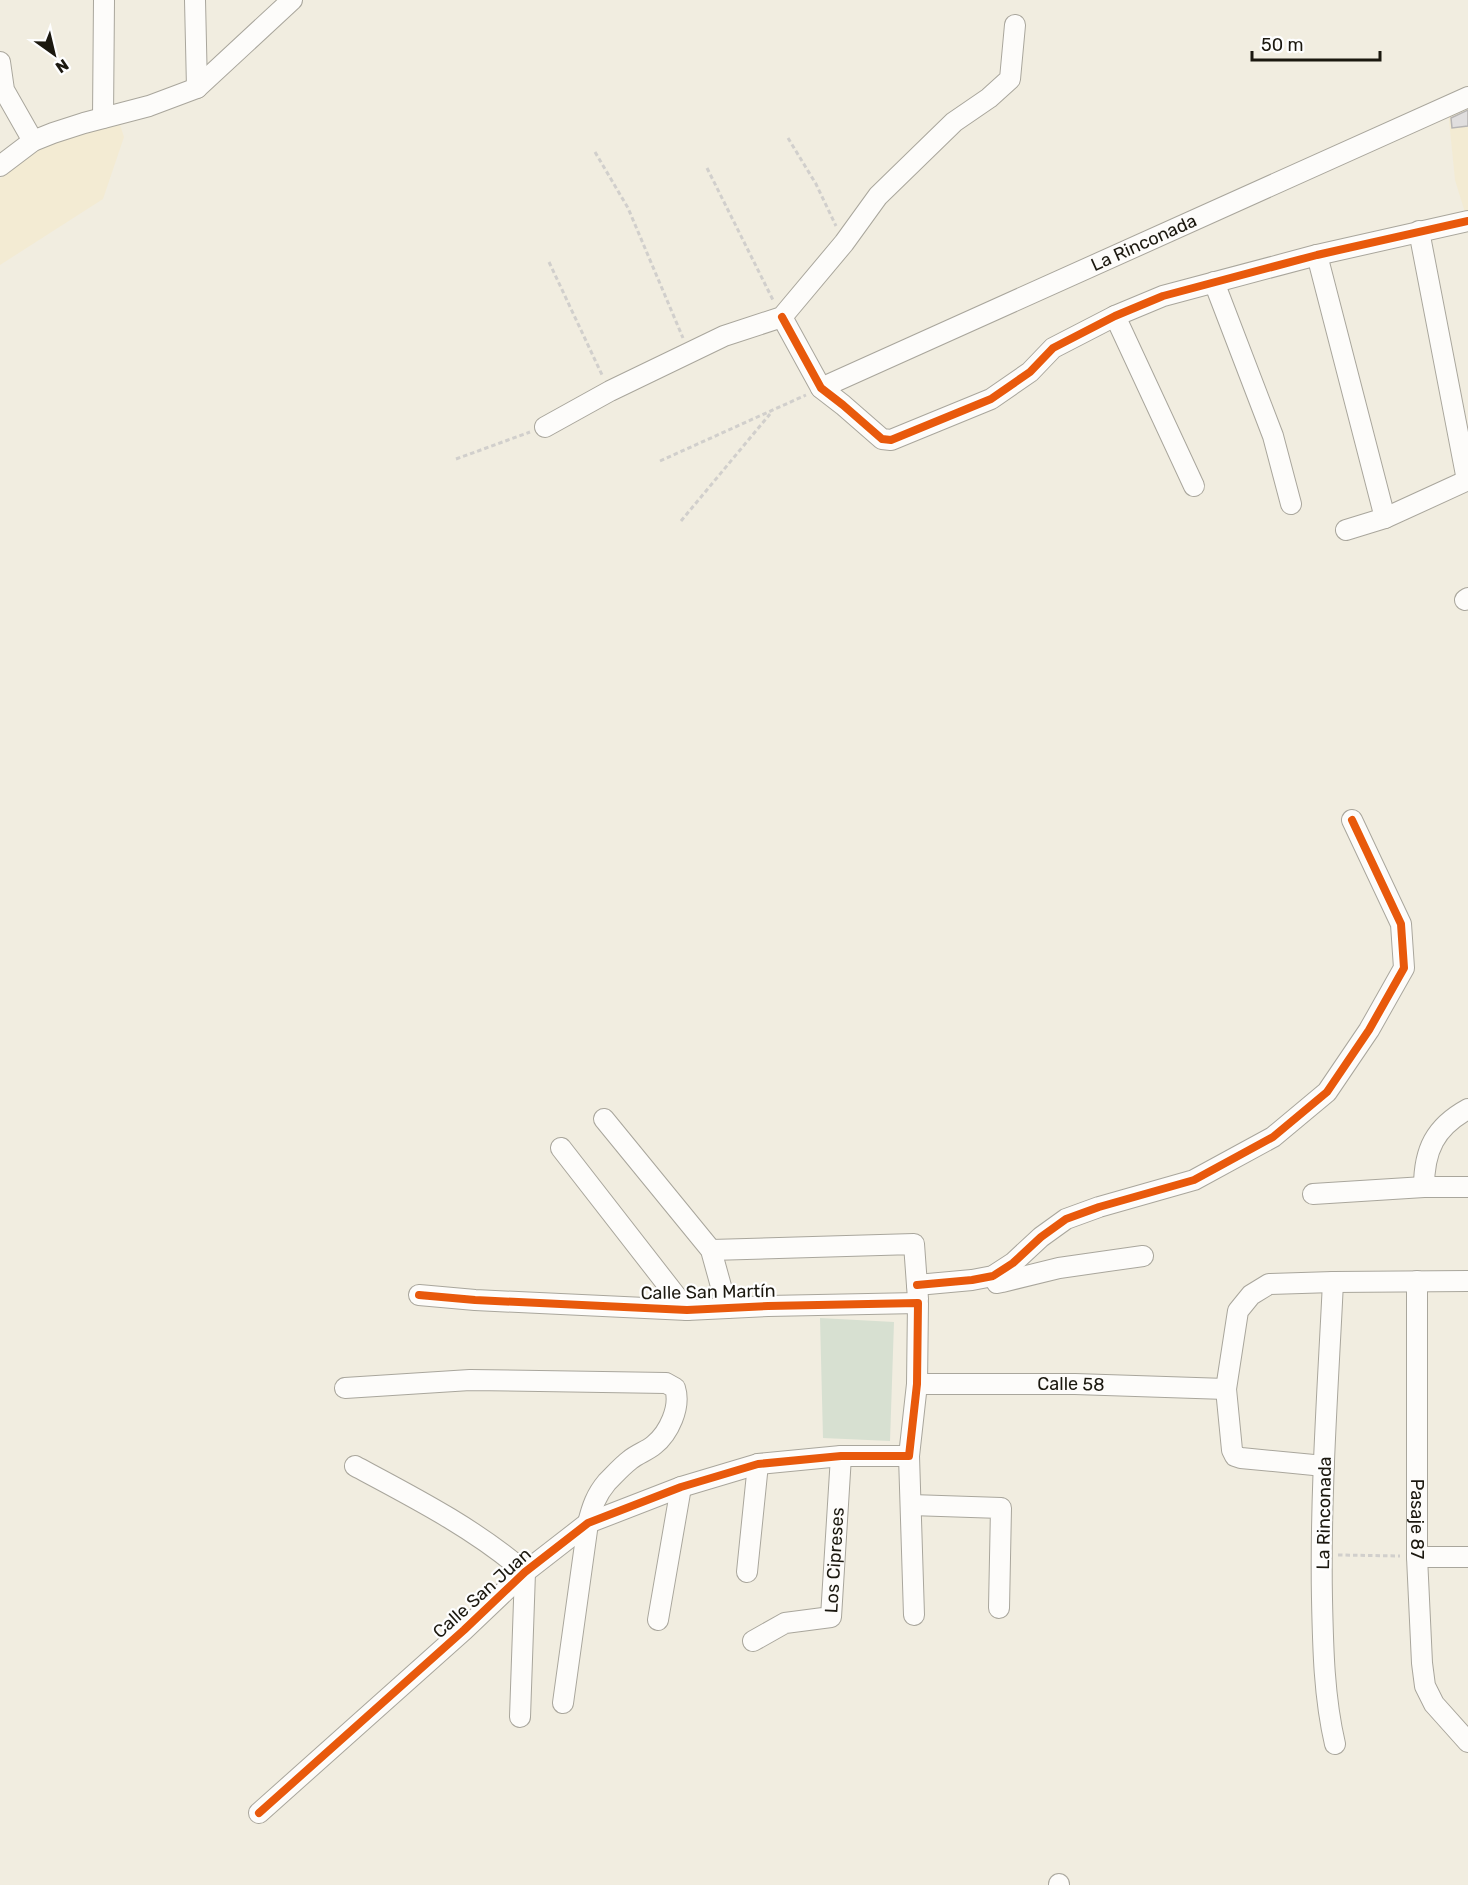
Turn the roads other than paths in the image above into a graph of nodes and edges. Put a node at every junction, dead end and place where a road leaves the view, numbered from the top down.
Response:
1 (104, 0) edge
2 (195, 0) edge
3 (292, 0) edge
4 (1015, 25) dead end
5 (0, 62) edge
6 (197, 88) junction
7 (1468, 97) edge
8 (103, 118) junction
9 (33, 141) junction
10 (0, 166) edge
11 (1468, 222) edge
12 (1419, 231) junction
13 (1317, 255) junction
14 (1214, 282) junction
15 (1115, 316) junction
16 (782, 317) junction
17 (821, 388) junction
18 (545, 427) road end
19 (1467, 480) edge
20 (1194, 486) dead end
21 (1291, 504) dead end
22 (1385, 518) junction
23 (1347, 530) dead end
24 (1352, 820) dead end
25 (1468, 1109) edge
26 (604, 1119) dead end
27 (561, 1148) dead end
28 (1424, 1187) junction
29 (1468, 1187) edge
30 (1313, 1194) dead end
31 (711, 1250) junction
32 (1143, 1256) dead end
33 (993, 1276) junction
34 (1417, 1281) junction
35 (1468, 1281) edge
36 (1333, 1282) junction
37 (917, 1294) junction
38 (419, 1295) dead end
39 (727, 1308) junction
40 (687, 1310) junction
41 (916, 1384) junction
42 (345, 1388) dead end
43 (1226, 1389) junction
44 (841, 1456) junction
45 (909, 1456) junction
46 (758, 1464) junction
47 (355, 1466) dead end
48 (1324, 1466) junction
49 (681, 1487) junction
50 (911, 1505) junction
51 (588, 1524) junction
52 (1417, 1557) junction
53 (1468, 1557) edge
54 (525, 1572) junction
55 (747, 1572) dead end
56 (999, 1608) dead end
57 (914, 1615) dead end
58 (658, 1620) dead end
59 (753, 1641) dead end
60 (563, 1703) dead end
61 (520, 1717) dead end
62 (1468, 1742) edge
63 (1335, 1744) dead end
64 (259, 1813) dead end

1 - 8 street
2 - 6 street
3 - 6 street
4 - 16 street
5 - 9 street
6 - 8 street
7 - 17 street, La Rinconada
8 - 9 street
9 - 10 street
11 - 12 street
12 - 13 street
12 - 19 street
13 - 14 street
13 - 22 street
14 - 15 street
14 - 21 street
15 - 17 street
15 - 20 street
16 - 17 street
16 - 18 street
19 - 22 street
22 - 23 street
24 - 33 street
25 - 28 street
26 - 31 street
27 - 40 street
28 - 29 street
28 - 30 street
31 - 37 street
31 - 39 street
32 - 33 street
33 - 37 street, Calle San Martín
34 - 35 street
34 - 36 street
34 - 52 street, Pasaje 87
36 - 43 street
36 - 48 street, La Rinconada
37 - 39 street, Calle San Martín
37 - 41 street
38 - 40 street, Calle San Martín
39 - 40 street, Calle San Martín
41 - 43 street, Calle 58
41 - 45 street
42 - 51 street
43 - 48 street
44 - 45 street, Calle San Juan
44 - 46 street, Calle San Juan
44 - 59 street, Los Cipreses
45 - 50 street
46 - 49 street, Calle San Juan
46 - 55 street
47 - 54 street
48 - 63 street, La Rinconada
49 - 51 street, Calle San Juan
49 - 58 street
50 - 56 street
50 - 57 street
51 - 54 street, Calle San Juan
51 - 60 street
52 - 53 street
52 - 62 street, Pasaje 87
54 - 61 street
54 - 64 street, Calle San Juan

